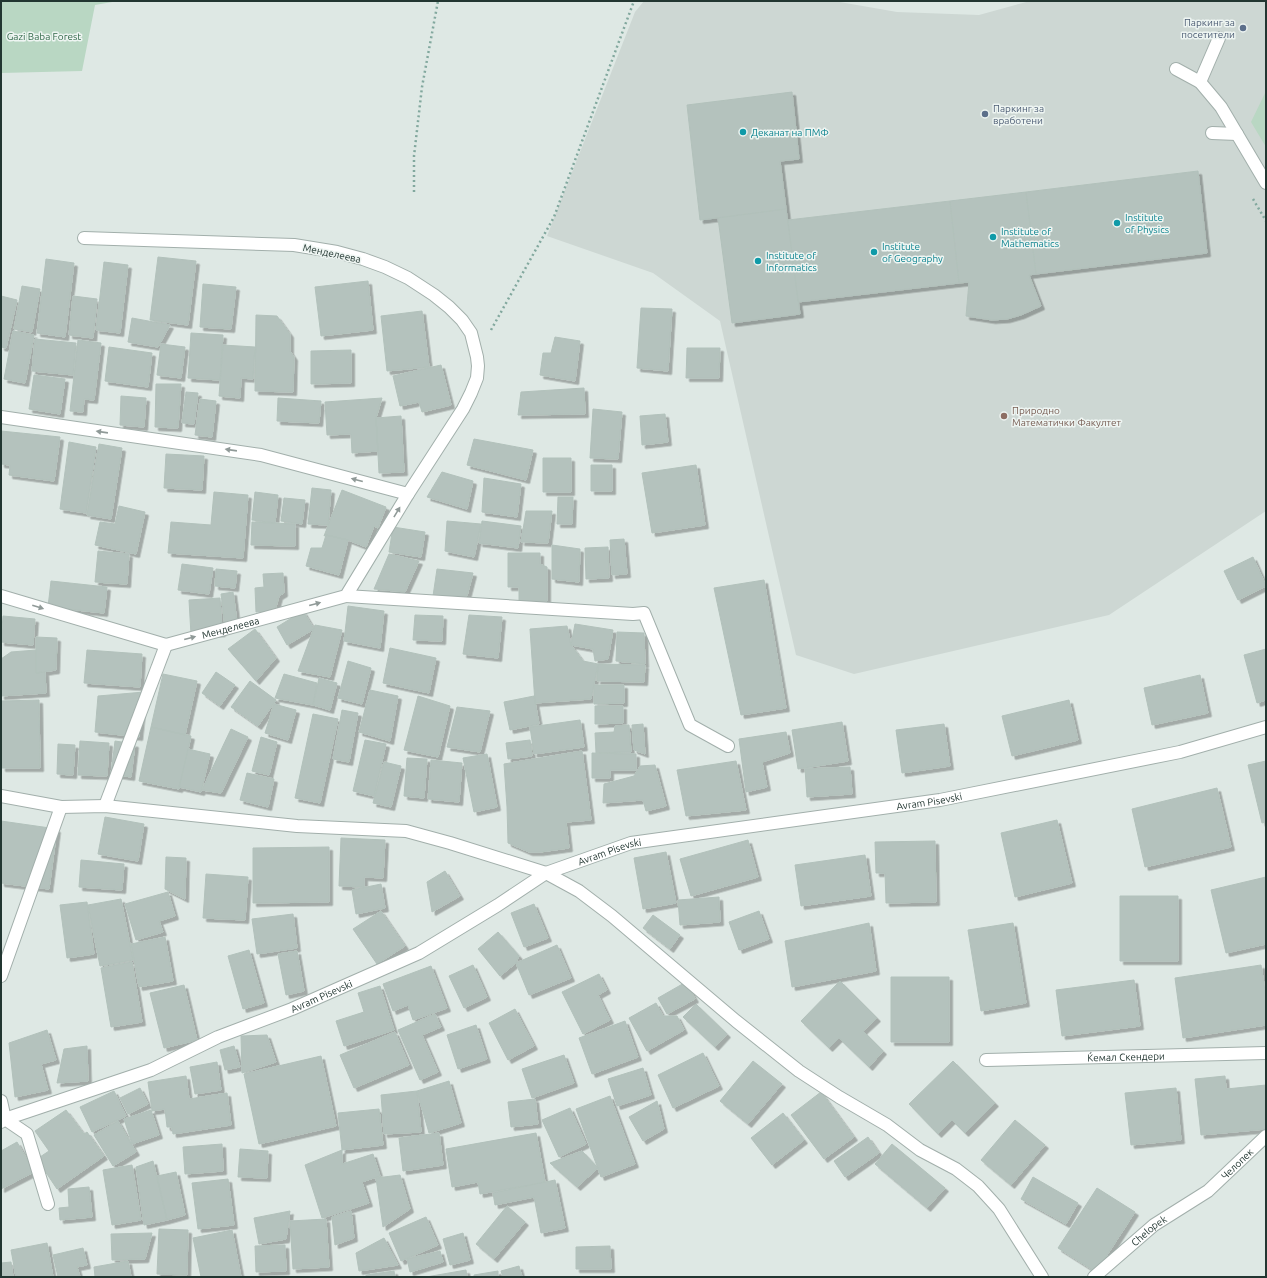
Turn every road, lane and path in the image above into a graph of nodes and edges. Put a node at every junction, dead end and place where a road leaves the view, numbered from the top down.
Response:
1 (438, 1) edge
2 (634, 1) edge
3 (1219, 38) dead end
4 (1176, 69) dead end
5 (1200, 82) junction
6 (1212, 133) dead end
7 (1237, 134) junction
8 (1266, 182) edge
9 (414, 192) dead end
10 (84, 238) dead end
11 (477, 357) junction
12 (1, 417) edge
13 (408, 494) junction
14 (1, 596) edge
15 (346, 596) junction
16 (166, 645) junction
17 (1266, 727) edge
18 (728, 746) dead end
19 (1, 796) edge
20 (105, 806) junction
21 (61, 807) junction
22 (546, 873) junction
23 (1, 976) edge
24 (1266, 1053) edge
25 (986, 1060) dead end
26 (1, 1101) edge
27 (3, 1120) edge
28 (1266, 1136) edge
29 (48, 1204) dead end
30 (1042, 1277) edge
31 (1094, 1277) edge

1 - 9 path
2 - 11 path
3 - 5 street
4 - 5 street
5 - 7 street
6 - 7 street
7 - 8 street
10 - 11 street, Менделеева
11 - 13 street, Менделеева
13 -> 12 street
15 -> 13 street, Менделеева
14 -> 16 street
16 -> 15 street, Менделеева
15 - 18 street
16 - 20 street
17 - 22 street, Avram Pisevski
19 - 21 street
20 - 21 street
20 - 22 street
21 - 23 street
22 - 27 street, Avram Pisevski
22 - 30 street
24 - 25 street, Ќемал Скендери
26 - 27 street
27 - 29 street
28 - 31 street, Chelopek

